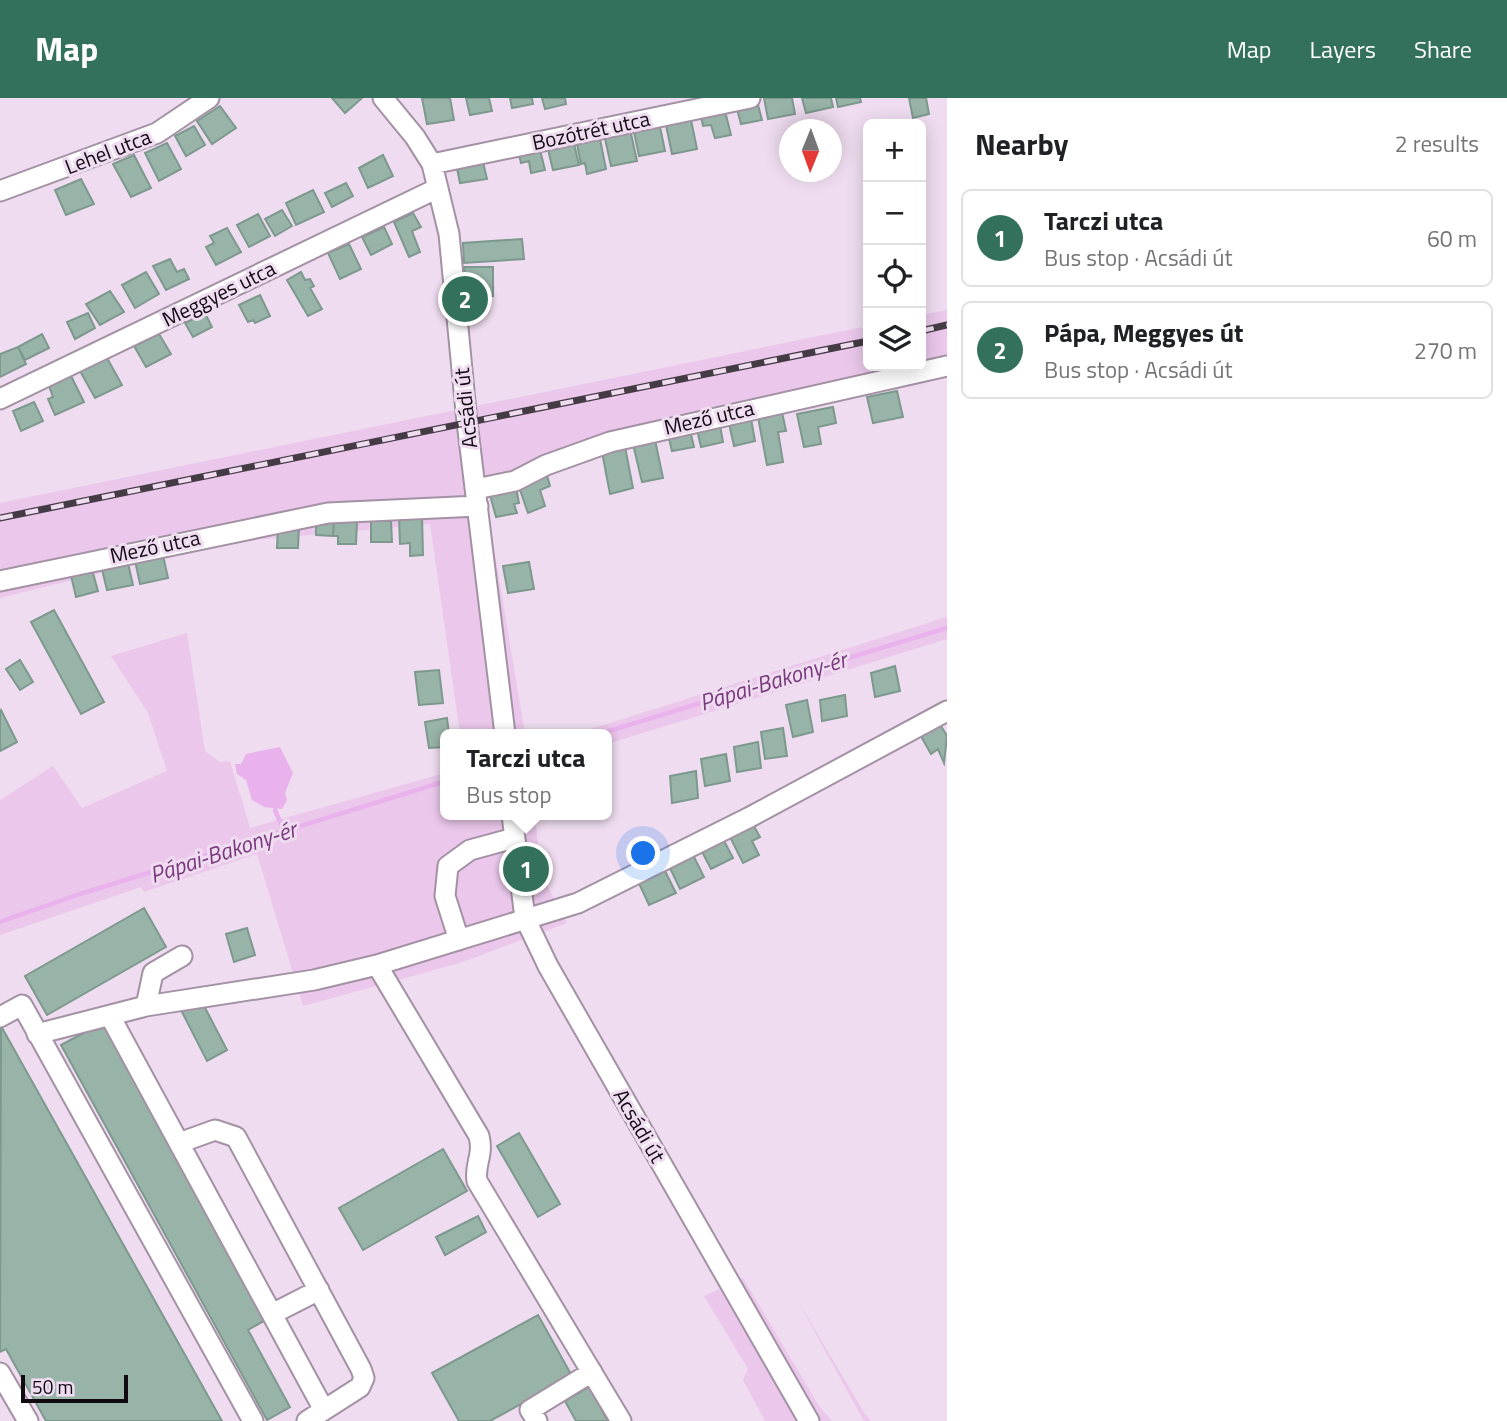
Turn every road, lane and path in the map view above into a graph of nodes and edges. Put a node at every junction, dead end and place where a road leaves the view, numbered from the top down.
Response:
1 (209, 98) edge
2 (383, 98) edge
3 (750, 98) edge
4 (432, 164) junction
5 (438, 188) junction
6 (0, 191) edge
7 (947, 366) edge
8 (0, 399) edge
9 (477, 497) junction
10 (0, 581) edge
11 (947, 711) edge
12 (504, 729) edge
13 (512, 820) edge
14 (514, 838) junction
15 (525, 918) junction
16 (459, 940) junction
17 (182, 956) dead end
18 (377, 965) junction
19 (146, 1006) junction
20 (110, 1016) junction
21 (0, 1017) edge
22 (37, 1034) junction
23 (180, 1143) junction
24 (319, 1290) junction
25 (272, 1314) junction
26 (592, 1372) junction
27 (0, 1373) edge
28 (315, 1416) edge
29 (28, 1421) edge
30 (253, 1421) edge
31 (537, 1421) edge
32 (621, 1421) edge
33 (809, 1421) edge

1 - 6 street, Lehel utca
2 - 4 street, Acsádi út
3 - 4 street, Bozótrét utca
4 - 5 street, Acsádi út
5 - 8 street, Meggyes utca
5 - 9 street, Acsádi út
7 - 9 street, Mező utca
9 - 10 street, Mező utca
9 - 12 street, Acsádi út
11 - 15 street
13 - 14 street, Acsádi út
14 - 15 street, Acsádi út
14 - 16 street
15 - 16 street
15 - 33 street, Acsádi út
16 - 18 street
17 - 19 street
18 - 19 street
18 - 26 street
19 - 20 street
20 - 22 street
20 - 23 street
21 - 22 street
22 - 30 street
23 - 24 street
23 - 25 street
24 - 25 street
24 - 28 street
25 - 28 street
26 - 31 street
26 - 32 street
27 - 29 street

